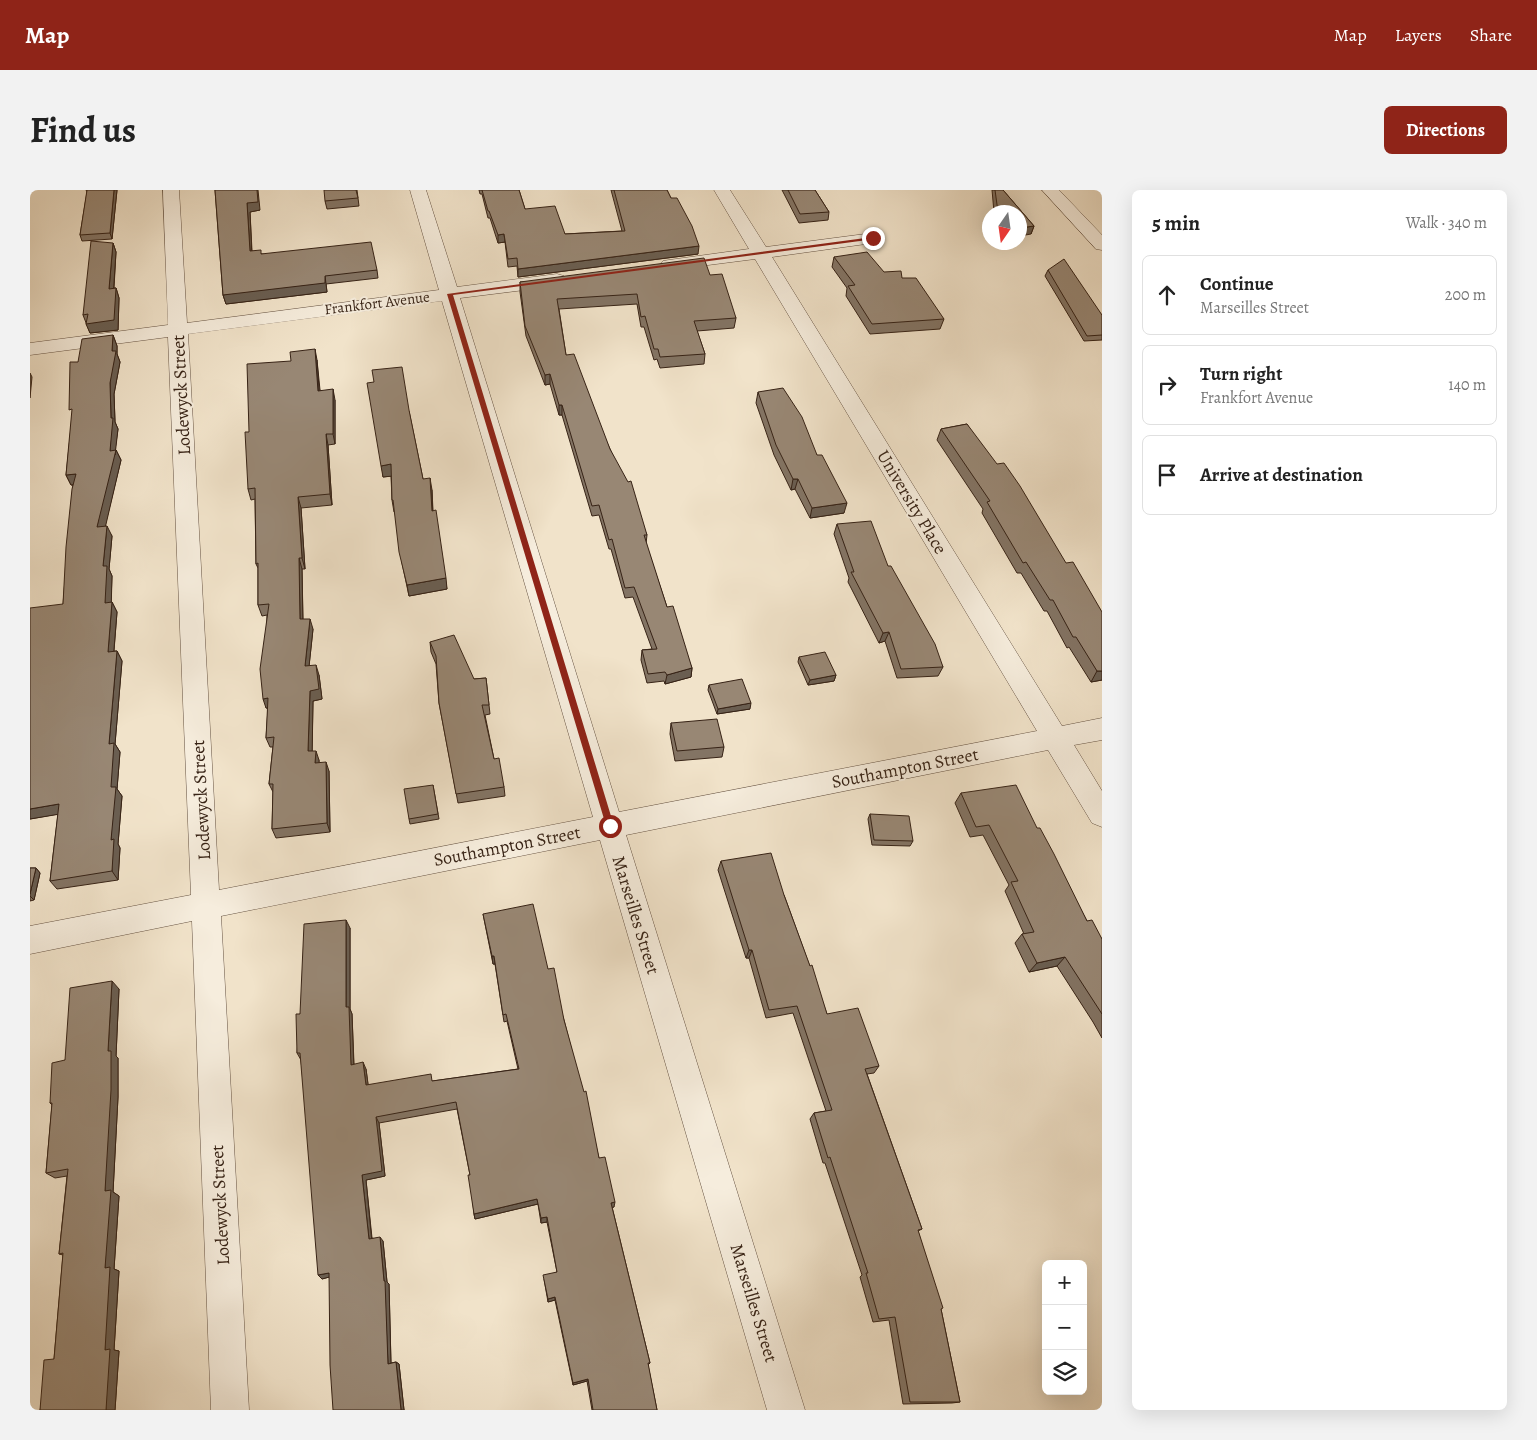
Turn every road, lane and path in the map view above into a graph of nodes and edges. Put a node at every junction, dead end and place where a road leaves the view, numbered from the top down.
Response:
1 (171, 190) edge
2 (418, 190) edge
3 (722, 190) edge
4 (1050, 190) edge
5 (873, 238) dead end
6 (1102, 245) edge
7 (760, 253) junction
8 (653, 267) edge
9 (576, 277) edge
10 (450, 294) junction
11 (178, 329) junction
12 (30, 348) edge
13 (1102, 729) edge
14 (1056, 739) junction
15 (1102, 815) edge
16 (610, 826) junction
17 (206, 906) junction
18 (30, 940) edge
19 (230, 1410) edge
20 (786, 1410) edge

1 - 11 street, Lodewyck Street
2 - 10 street, Marseilles Street
3 - 7 street, University Place
4 - 6 street
5 - 7 street
7 - 8 street
7 - 14 street, University Place
9 - 10 street, Frankfort Avenue
10 - 11 street, Frankfort Avenue
10 - 16 street, Marseilles Street
11 - 12 street, Frankfort Avenue
11 - 17 street, Lodewyck Street
13 - 14 street, Southampton Street
14 - 15 street, University Place
14 - 16 street, Southampton Street
16 - 17 street, Southampton Street
16 - 20 street, Marseilles Street
17 - 18 street, Southampton Street
17 - 19 street, Lodewyck Street

